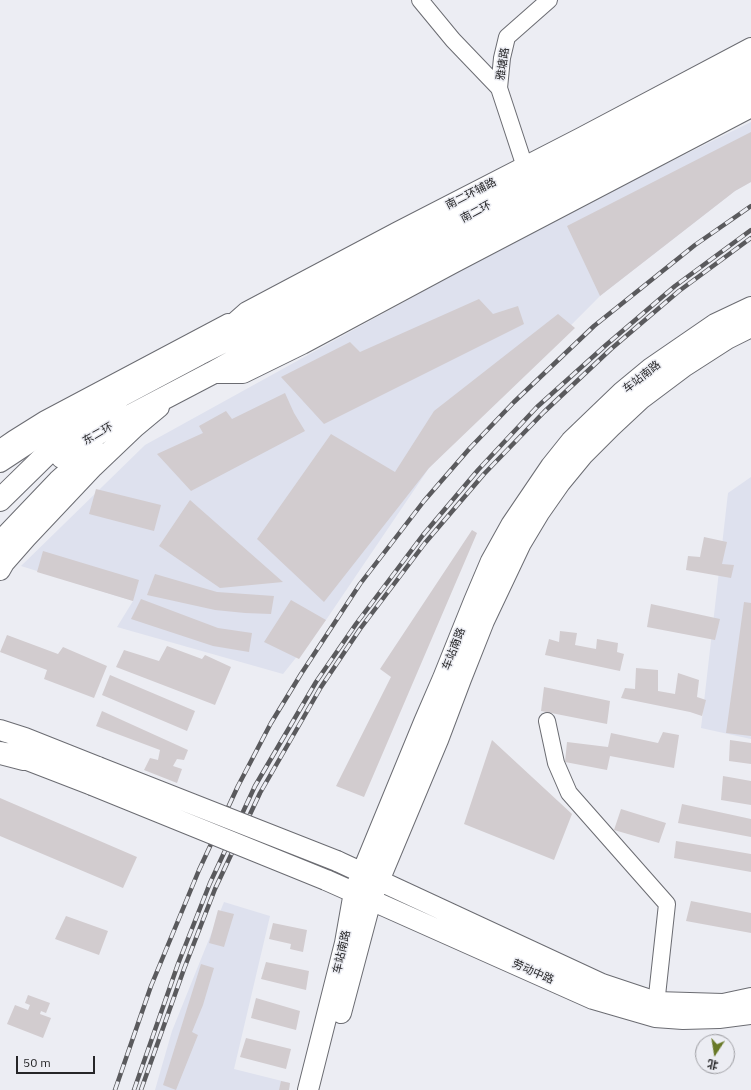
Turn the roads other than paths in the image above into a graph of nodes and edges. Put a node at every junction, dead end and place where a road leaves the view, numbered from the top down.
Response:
1 (420, 0) edge
2 (549, 0) edge
3 (751, 48) edge
4 (751, 65) edge
5 (751, 86) edge
6 (499, 88) junction
7 (751, 107) edge
8 (524, 167) junction
9 (751, 307) edge
10 (247, 312) junction
11 (751, 327) edge
12 (199, 354) junction
13 (212, 373) junction
14 (184, 388) junction
15 (122, 395) junction
16 (138, 412) junction
17 (73, 432) junction
18 (0, 448) edge
19 (0, 462) edge
20 (0, 479) edge
21 (0, 500) edge
22 (0, 517) edge
23 (0, 543) edge
24 (0, 570) edge
25 (0, 720) edge
26 (547, 721) dead end
27 (0, 730) edge
28 (25, 748) junction
29 (0, 751) edge
30 (0, 757) edge
31 (95, 776) junction
32 (371, 876) junction
33 (363, 896) junction
34 (751, 998) edge
35 (655, 1009) junction
36 (751, 1014) edge
37 (308, 1090) edge
38 (321, 1090) edge

1 - 6 street
2 - 6 street, 雅塘路
3 - 8 main road, 南二环辅路
4 - 12 highway, 南二环
5 - 13 highway, 南二环
6 - 8 street, 雅塘路
7 - 13 main road
8 - 10 main road, 南二环辅路
9 - 32 main road, 车站南路
10 - 12 main road, 南二环辅路
10 - 18 street
11 - 32 main road, 车站南路
12 - 15 highway, 东二环
13 - 14 highway, 东二环
14 - 16 highway, 东二环
14 - 24 main road
15 - 17 highway, 东二环
15 - 19 main road
16 - 22 highway, 东二环
16 - 23 highway
17 - 20 highway
17 - 21 highway, 东二环
25 - 28 main road
26 - 35 street
27 - 28 main road
28 - 29 highway
28 - 30 main road
28 - 31 main road
31 - 32 main road, 劳动中路, bridge
31 - 33 main road, 劳动中路, bridge
32 - 33 main road, 车站南路
32 - 35 main road, 劳动中路
33 - 35 main road, 劳动中路
33 - 37 main road, 车站南路
33 - 38 main road, 车站南路
34 - 35 main road, 劳动中路
35 - 36 main road, 劳动中路

